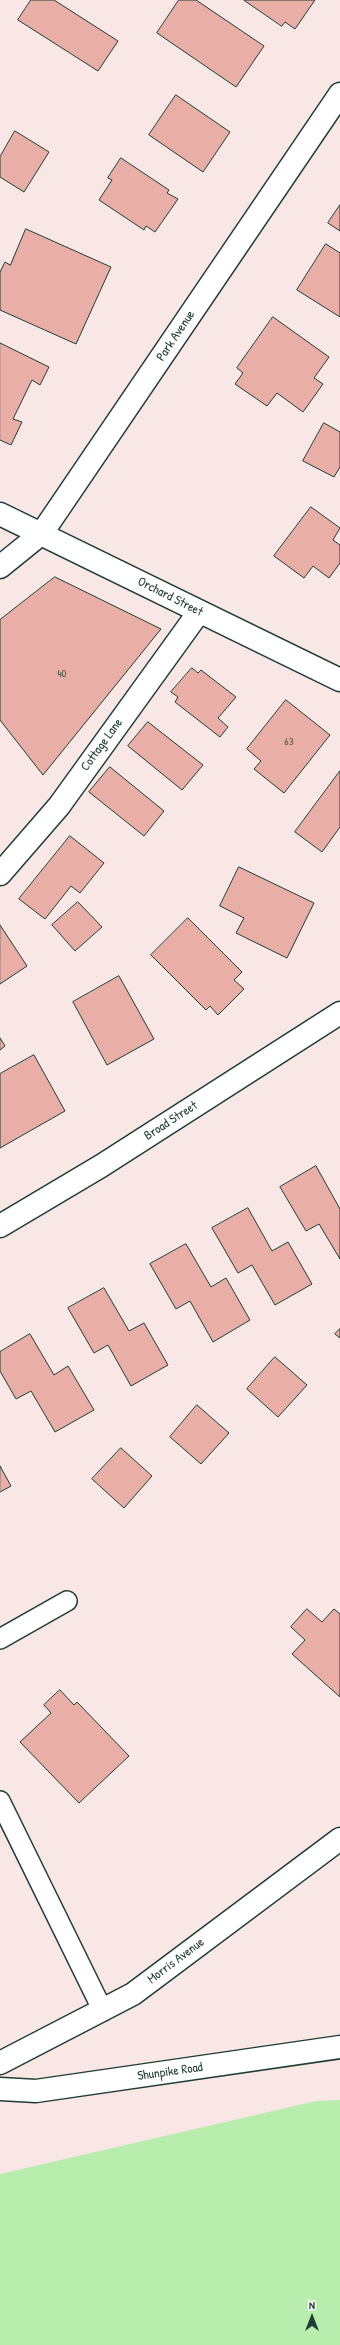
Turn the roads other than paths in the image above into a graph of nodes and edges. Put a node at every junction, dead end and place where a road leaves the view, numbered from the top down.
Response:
1 (338, 100) edge
2 (0, 514) edge
3 (42, 533) junction
4 (0, 567) edge
5 (199, 612) junction
6 (340, 680) edge
7 (0, 874) edge
8 (340, 1012) edge
9 (0, 1226) edge
10 (67, 1601) dead end
11 (0, 1639) edge
12 (0, 1801) edge
13 (340, 1839) edge
14 (103, 2011) junction
15 (340, 2047) edge
16 (0, 2063) edge
17 (0, 2090) edge

1 - 3 street, Park Avenue
2 - 3 street, Orchard Street
3 - 4 street, Park Avenue
3 - 5 street, Orchard Street
5 - 6 street, Orchard Street
5 - 7 street, Cottage Lane
8 - 9 street, Broad Street
10 - 11 lane
12 - 14 lane
13 - 14 street, Morris Avenue
14 - 16 street, Morris Avenue
15 - 17 street, Shunpike Road

